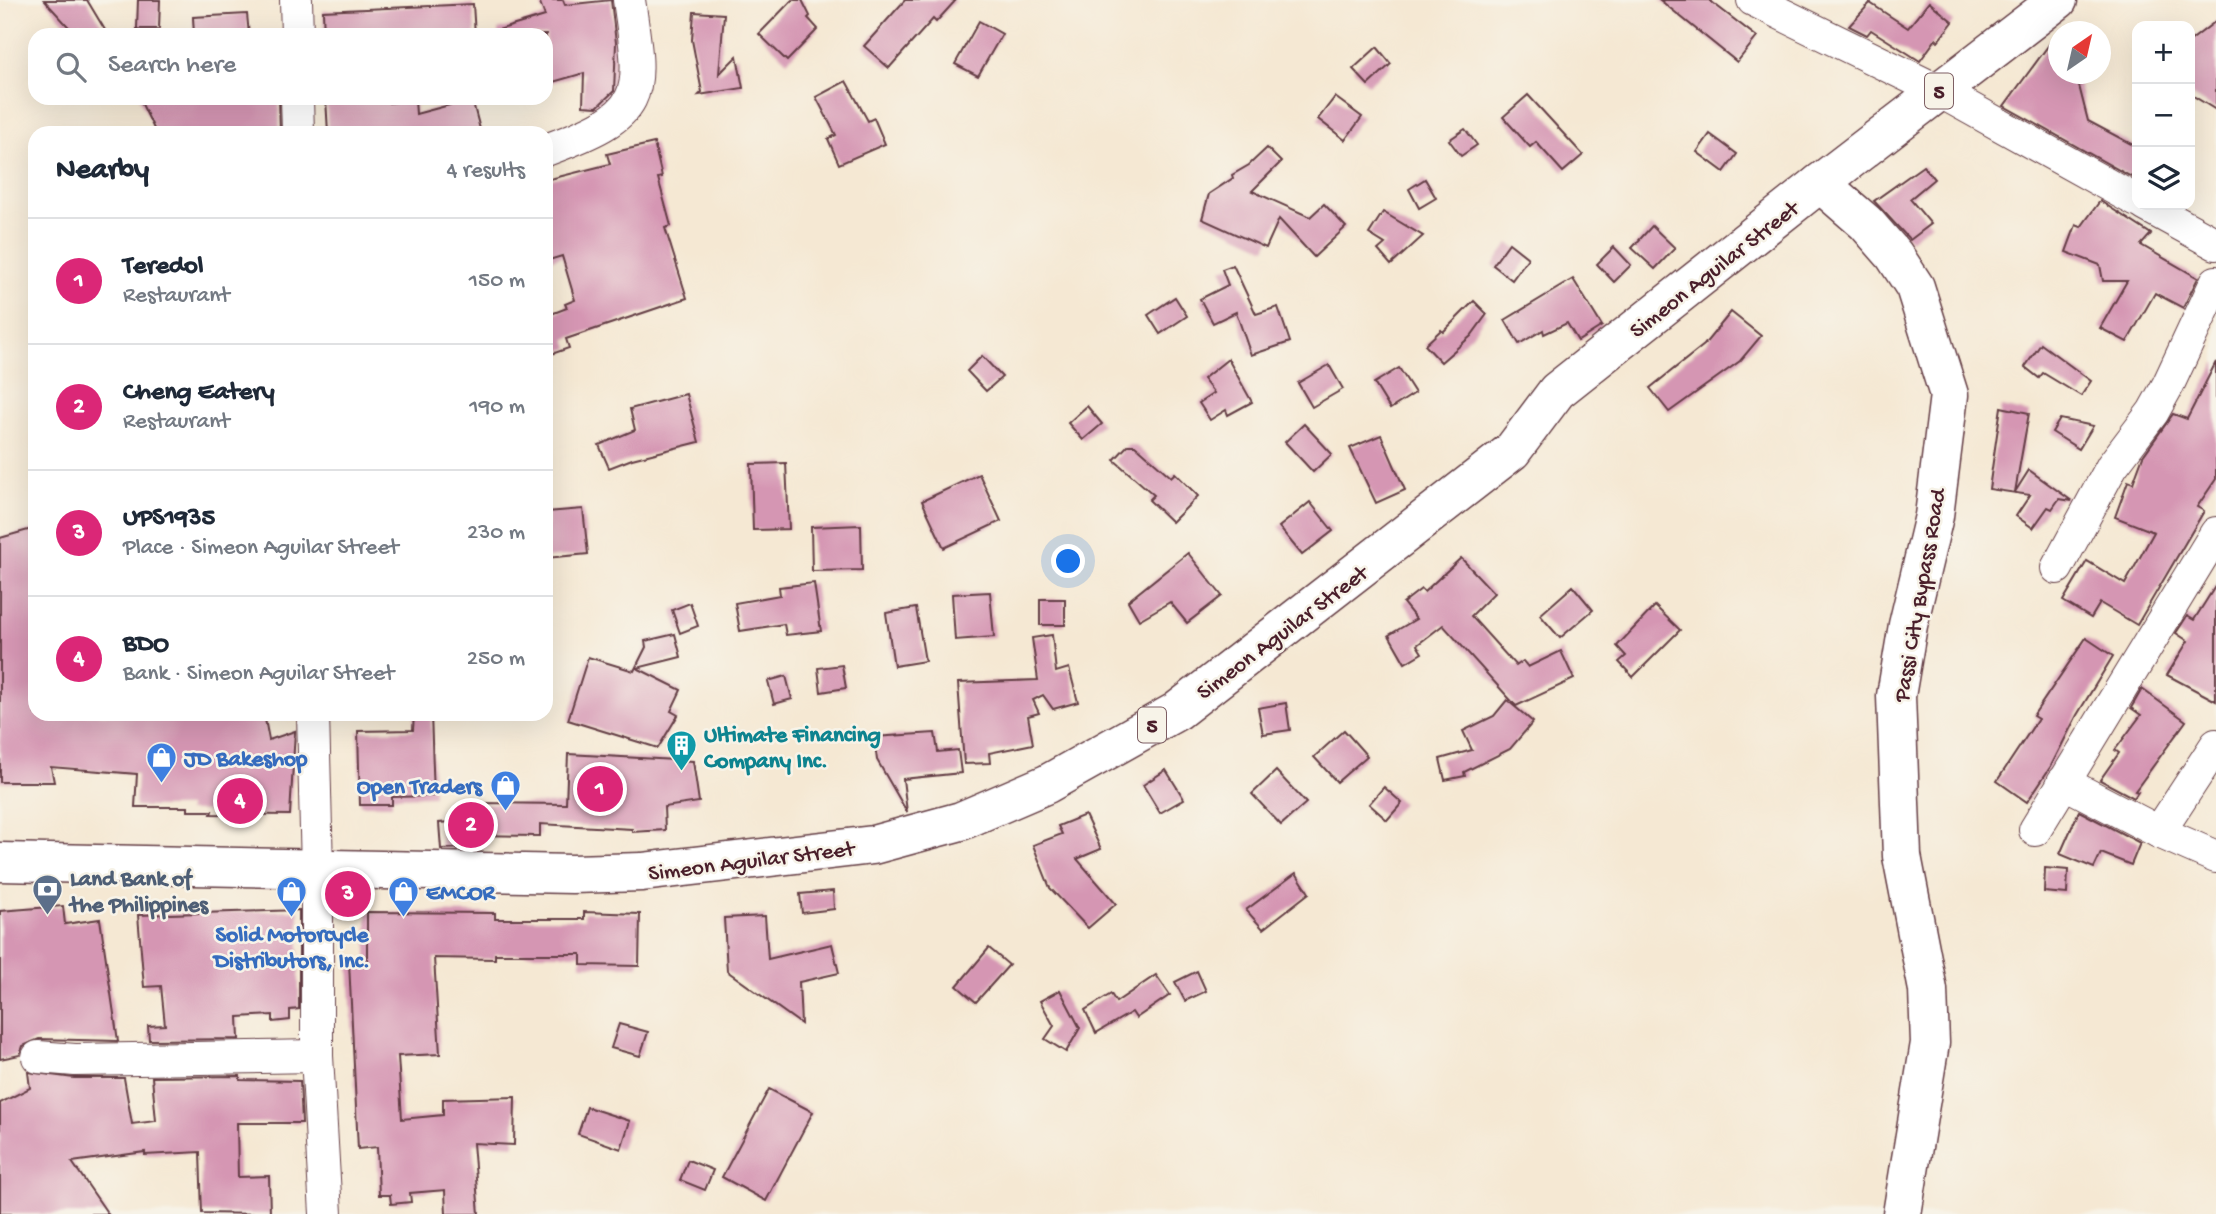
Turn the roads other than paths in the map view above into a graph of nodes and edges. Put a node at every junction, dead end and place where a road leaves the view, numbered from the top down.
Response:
1 (296, 0) edge
2 (629, 0) edge
3 (1753, 0) edge
4 (2058, 0) edge
5 (297, 28) edge
6 (1939, 91) junction
7 (297, 105) edge
8 (298, 126) edge
9 (553, 147) edge
10 (1820, 183) junction
11 (2132, 198) edge
12 (2154, 210) edge
13 (2216, 244) edge
14 (2216, 282) edge
15 (2216, 533) edge
16 (2057, 568) dead end
17 (313, 721) edge
18 (2216, 745) edge
19 (2063, 782) junction
20 (2035, 830) dead end
21 (2159, 832) junction
22 (2216, 857) edge
23 (0, 862) edge
24 (317, 869) junction
25 (317, 1056) junction
26 (38, 1057) dead end
27 (326, 1214) edge
28 (1902, 1214) edge

1 - 5 street
2 - 9 street
3 - 6 street
4 - 6 main road, Simeon Aguilar Street / 5
6 - 10 main road, Simeon Aguilar Street / 5
6 - 11 street
7 - 8 street
10 - 24 main road, Simeon Aguilar Street / 5
10 - 28 main road, Passi City Bypass Road
12 - 13 street
14 - 16 street
15 - 19 street
17 - 24 street
18 - 21 street
19 - 20 street
19 - 21 street
21 - 22 street
23 - 24 main road, Simeon Aguilar Street / 5
24 - 25 street
25 - 26 street
25 - 27 street

